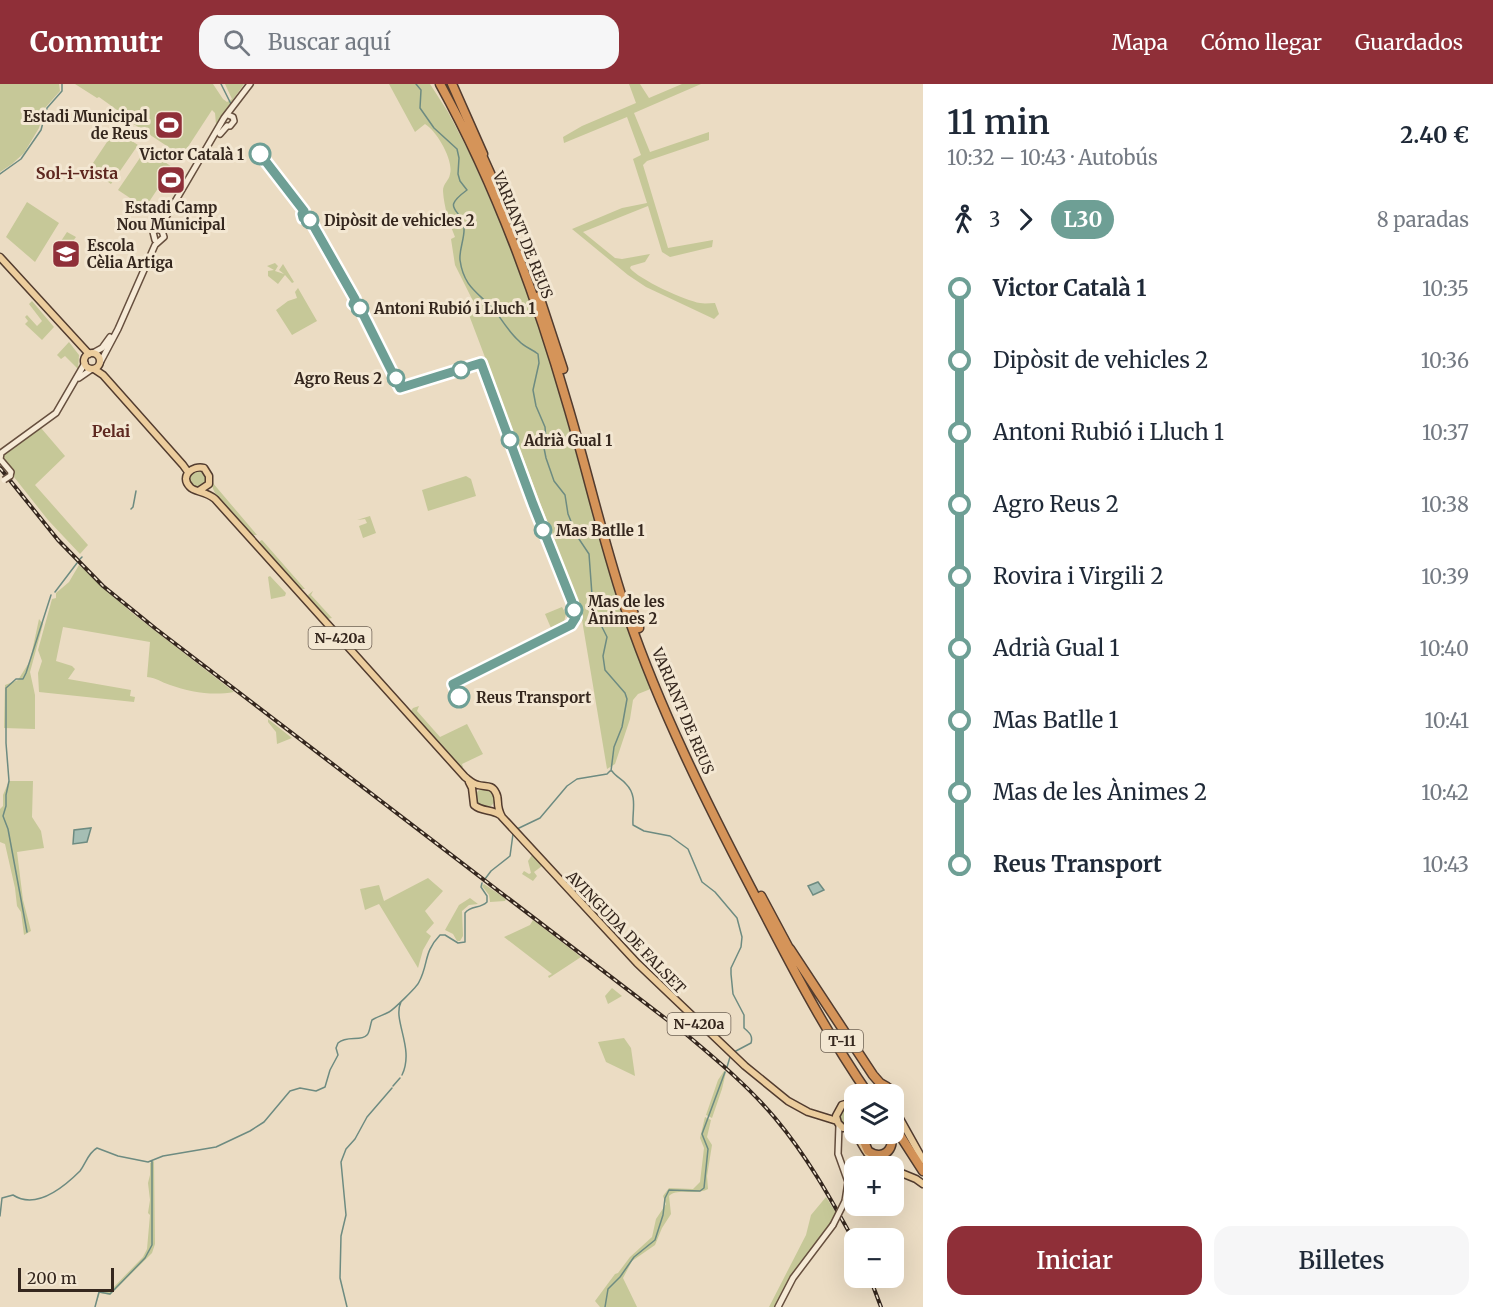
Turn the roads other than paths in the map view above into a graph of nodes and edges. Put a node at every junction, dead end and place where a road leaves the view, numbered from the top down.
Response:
1 (252, 84) edge
2 (434, 84) edge
3 (440, 84) edge
4 (447, 84) edge
5 (452, 84) edge
6 (230, 116) junction
7 (225, 124) junction
8 (477, 158) junction
9 (486, 163) junction
10 (156, 240) junction
11 (0, 259) edge
12 (88, 357) junction
13 (96, 366) junction
14 (75, 381) junction
15 (189, 470) junction
16 (5, 480) edge
17 (208, 484) junction
18 (200, 490) junction
19 (215, 499) junction
20 (465, 777) junction
21 (483, 786) junction
22 (473, 794) junction
23 (496, 802) junction
24 (487, 810) junction
25 (502, 817) junction
26 (787, 944) junction
27 (812, 996) junction
28 (866, 1084) edge
29 (871, 1084) edge
30 (880, 1084) edge
31 (844, 1105) edge
32 (837, 1113) junction
33 (827, 1117) junction
34 (838, 1123) junction
35 (844, 1126) edge
36 (904, 1126) edge
37 (844, 1134) edge
38 (904, 1142) edge
39 (838, 1143) junction
40 (863, 1144) edge
41 (891, 1144) edge
42 (901, 1144) edge
43 (923, 1160) edge
44 (923, 1172) edge
45 (904, 1174) edge
46 (923, 1184) edge
47 (778, 1307) edge

1 - 6 street
2 - 8 highway
3 - 8 highway, VARIANT DE REUS / T-11
4 - 9 highway, VARIANT DE REUS / T-11
5 - 9 highway
6 - 7 street
6 - 7 street
7 - 10 street
8 - 27 highway, VARIANT DE REUS / T-11
9 - 26 highway, VARIANT DE REUS / T-11
10 - 12 street
10 - 13 street
11 - 12 main road, N-420a
12 - 13 main road, N-420a
12 - 13 main road, N-420a
12 - 14 street
13 - 14 street
13 - 15 main road, N-420a
14 - 16 street
15 - 17 main road, N-420a
15 - 18 main road, N-420a
17 - 18 main road
17 - 19 main road, N-420a
18 - 19 main road, N-420a
19 - 20 main road, N-420a
20 - 21 main road, N-420a
20 - 22 main road, N-420a
21 - 22 main road
21 - 23 main road, N-420a
22 - 24 main road, N-420a
23 - 24 main road
23 - 25 main road, N-420a
24 - 25 main road, N-420a
25 - 33 main road, AVINGUDA DE FALSET / N-420a
26 - 27 highway, VARIANT DE REUS / T-11
26 - 30 highway
27 - 28 highway, T-11
27 - 29 highway, T-11
31 - 32 main road
32 - 33 main road
32 - 34 main road
33 - 34 main road, AVINGUDA DE FALSET / N-420a
34 - 35 main road, AVINGUDA DE FALSET
34 - 39 street
36 - 43 main road
37 - 39 street
38 - 44 highway
39 - 47 street, bridge
40 - 41 highway
42 - 44 highway
45 - 46 main road

